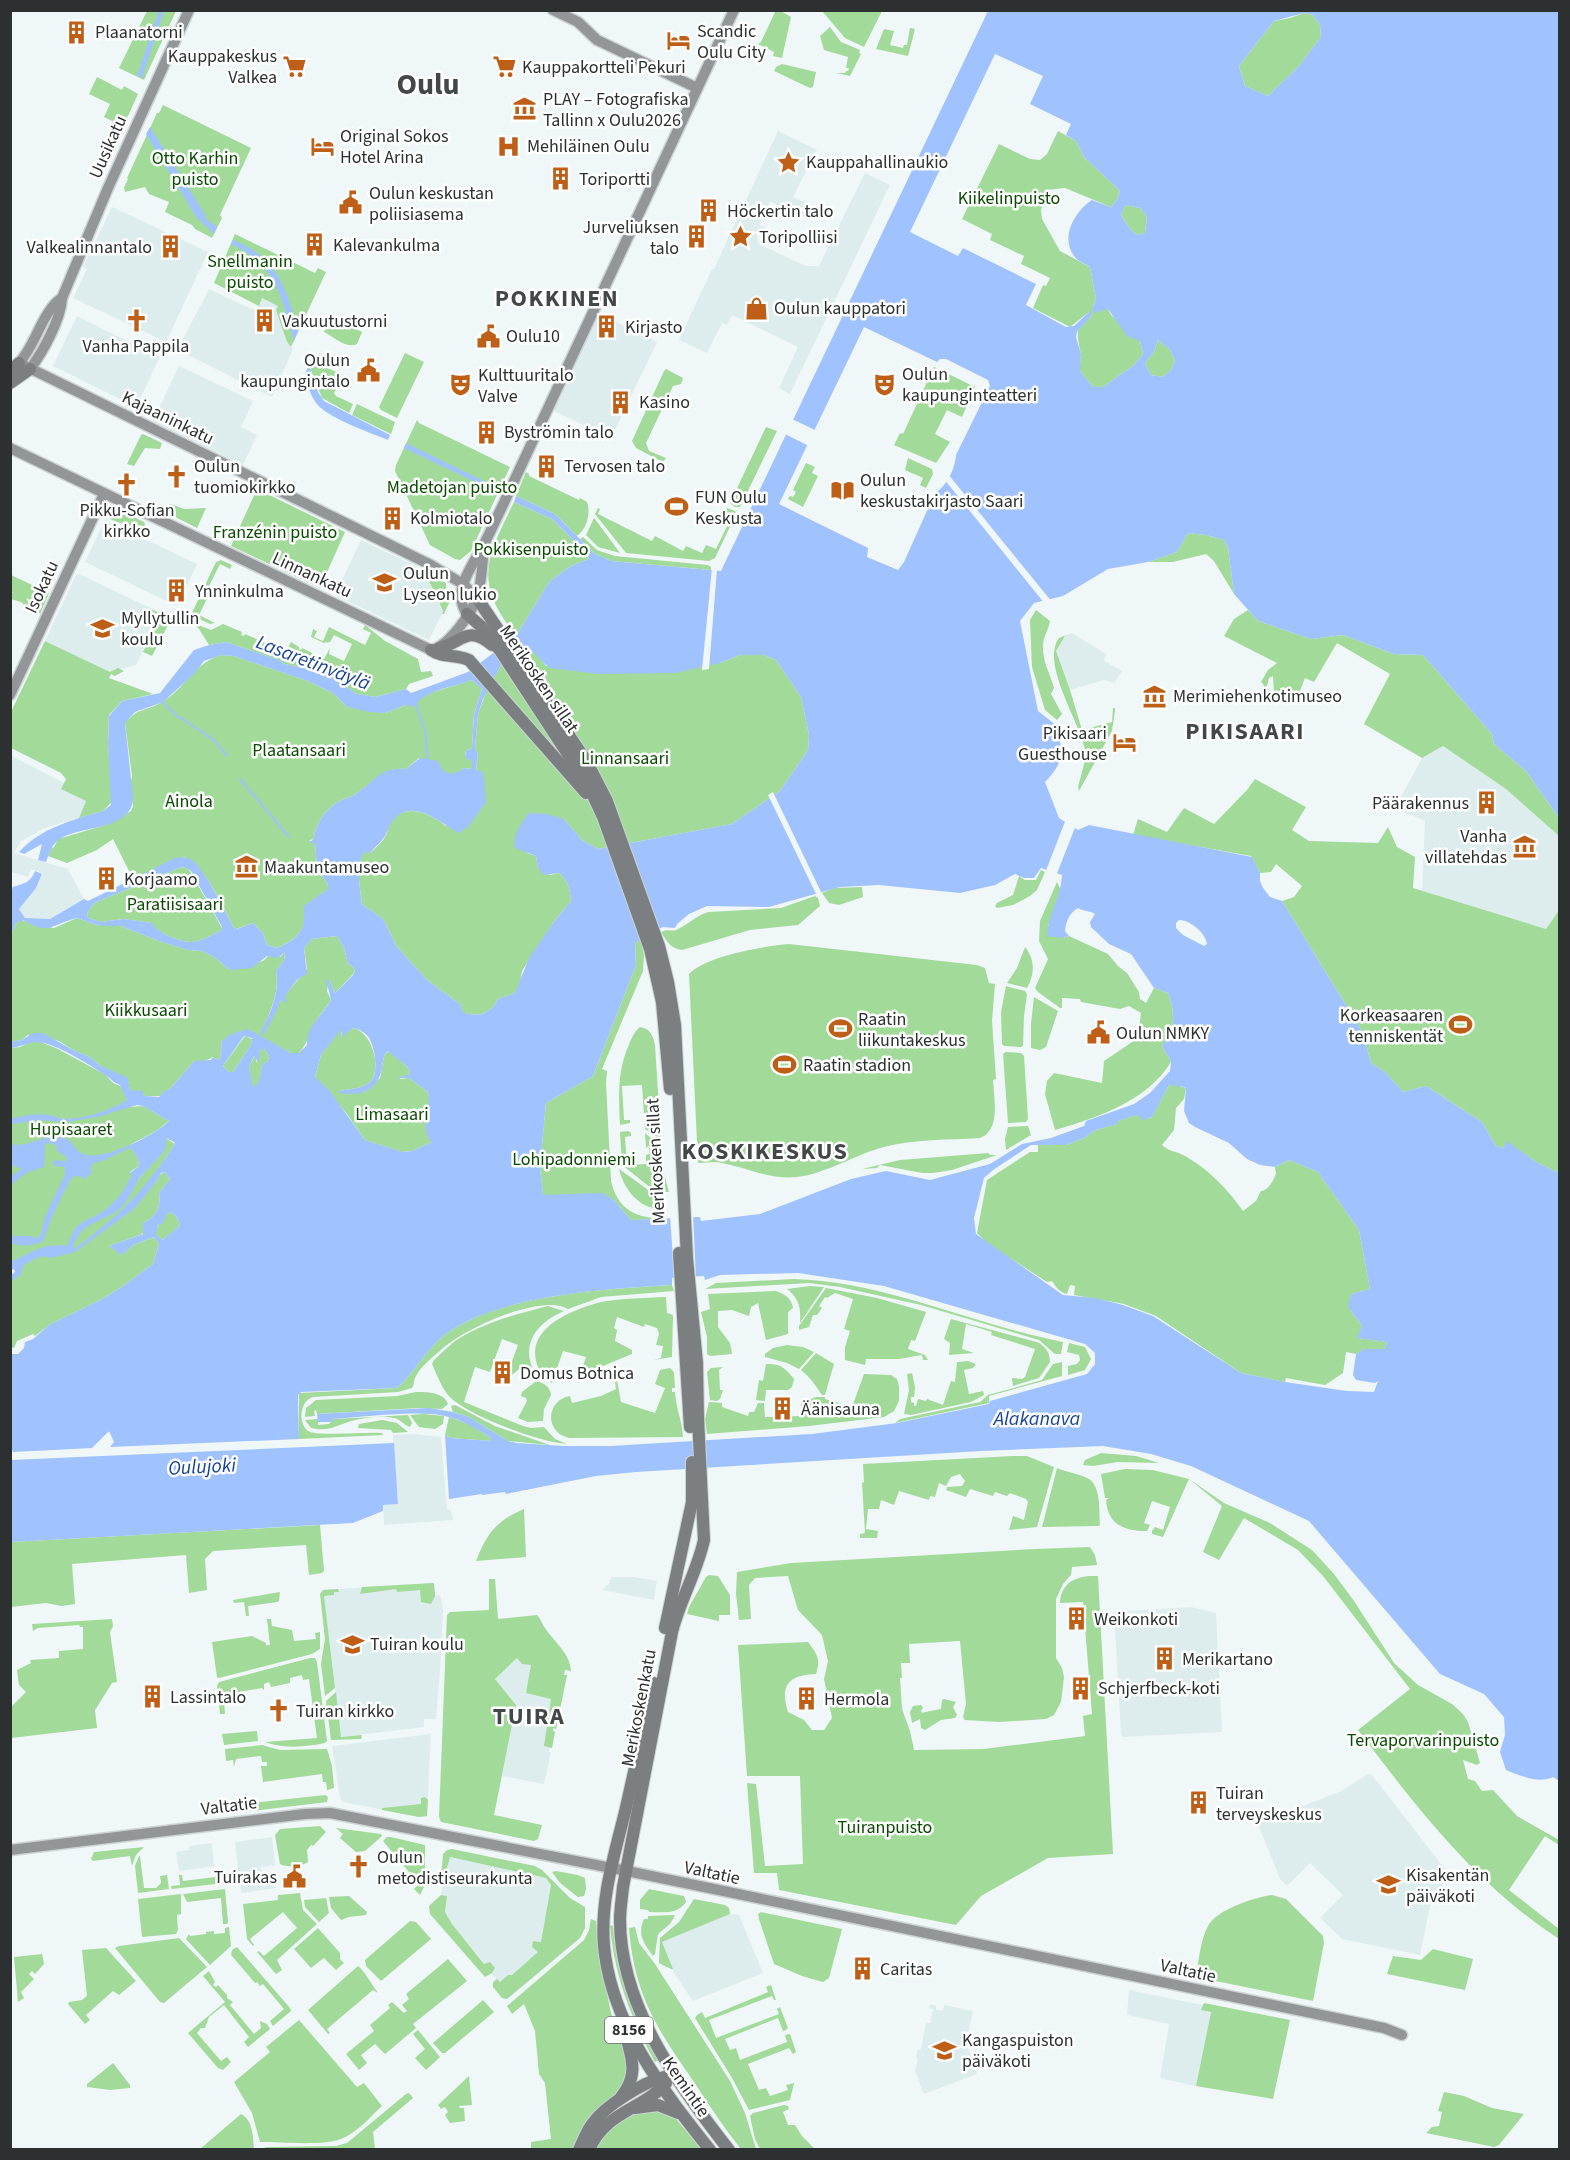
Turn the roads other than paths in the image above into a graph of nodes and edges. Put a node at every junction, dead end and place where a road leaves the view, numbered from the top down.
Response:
1 (189, 10) edge
2 (553, 10) edge
3 (734, 10) edge
4 (697, 88) junction
5 (20, 368) edge
6 (10, 383) edge
7 (10, 448) edge
8 (104, 494) junction
9 (485, 543) junction
10 (463, 584) junction
11 (477, 598) junction
12 (467, 614) junction
13 (494, 638) junction
14 (435, 649) junction
15 (516, 665) junction
16 (10, 695) edge
17 (605, 812) junction
18 (698, 1493) junction
19 (700, 1556) joint
20 (680, 1557) joint
21 (10, 1850) edge
22 (612, 1868) junction
23 (627, 1871) junction
24 (619, 2007) junction
25 (1402, 2035) dead end
26 (674, 2075) junction
27 (659, 2083) junction
28 (622, 2105) junction
29 (682, 2116) junction
30 (585, 2148) edge
31 (710, 2150) edge
32 (729, 2150) edge

1 - 5 main road, Uusikatu
2 - 4 main road
3 - 4 main road
4 - 9 main road
5 - 6 main road
5 - 10 main road, Kajaaninkatu
7 - 8 main road, Linnankatu
8 - 14 main road, Linnankatu
8 - 16 main road, Isokatu
9 - 10 main road
9 - 11 main road
10 - 11 main road, Merikosken sillat
10 - 12 main road
11 - 12 main road
11 - 13 main road, Merikosken sillat
12 - 13 main road, Merikosken sillat
12 - 14 main road
13 - 14 main road
13 - 15 main road, Merikosken sillat
13 - 15 main road, Merikosken sillat
14 - 17 main road
15 - 17 main road, Merikosken sillat
17 - 18 main road, Merikosken sillat
18 - 19 main road, Merikosken sillat
18 - 20 main road, Merikosken sillat
19 - 23 main road, Merikoskenkatu
20 - 22 main road, Merikoskenkatu
21 - 22 main road, Valtatie
22 - 23 main road, Valtatie
22 - 24 main road, Kemintie / 8156
23 - 25 main road, Valtatie
23 - 26 main road, Kemintie / 8156
24 - 27 main road, Kemintie / 8156
24 - 28 main road
26 - 27 main road
26 - 32 main road, Kemintie / 8156
27 - 28 main road
27 - 29 main road, Kemintie / 8156
28 - 29 main road
28 - 30 main road
29 - 31 main road, Kemintie / 8156

